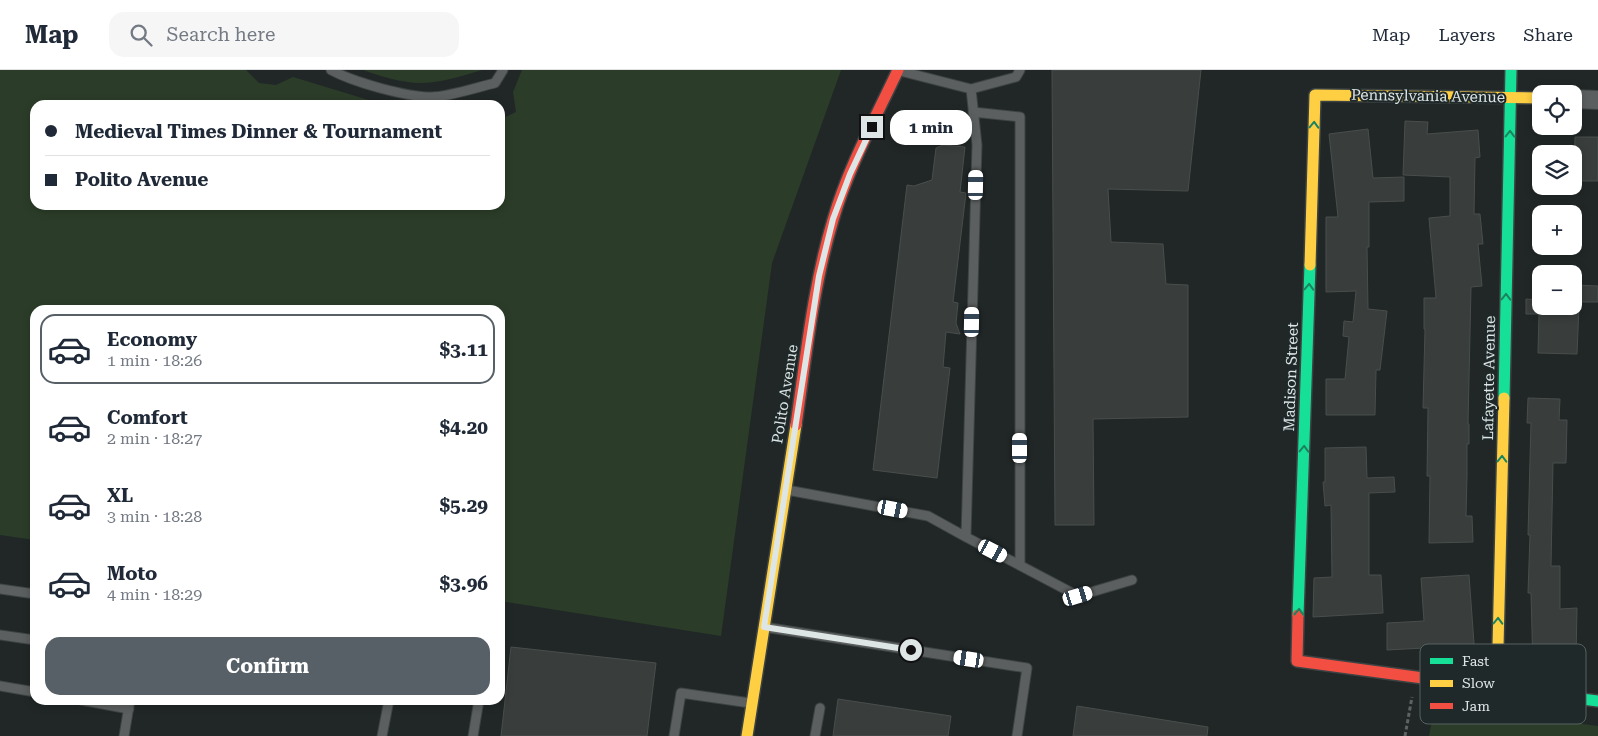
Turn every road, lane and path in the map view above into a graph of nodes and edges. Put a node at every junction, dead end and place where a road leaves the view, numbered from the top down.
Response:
1 (331, 70) edge
2 (503, 70) edge
3 (898, 70) edge
4 (1020, 70) edge
5 (1511, 70) edge
6 (971, 88) junction
7 (1315, 95) joint
8 (1511, 97) junction
9 (1532, 98) edge
10 (1582, 99) edge
11 (1598, 100) edge
12 (973, 112) junction
13 (786, 489) junction
14 (966, 537) junction
15 (1020, 565) junction
16 (1132, 580) dead end
17 (0, 589) edge
18 (30, 593) edge
19 (764, 627) junction
20 (0, 635) edge
21 (30, 639) edge
22 (1498, 644) edge
23 (1415, 678) junction
24 (1420, 679) edge
25 (0, 686) edge
26 (30, 691) edge
27 (752, 703) junction
28 (130, 705) edge
29 (388, 705) edge
30 (478, 705) edge
31 (820, 708) dead end
32 (124, 736) edge
33 (382, 736) edge
34 (473, 736) edge
35 (674, 736) edge
36 (748, 736) edge
37 (815, 736) edge
38 (1017, 736) edge
39 (1405, 736) edge

1 - 2 lane
3 - 6 lane
3 - 13 street, Polito Avenue
4 - 6 lane
5 - 8 street, Lafayette Avenue
6 - 12 lane
7 - 8 street, Pennsylvania Avenue
23 -> 7 street, Madison Street
8 - 9 street, Pennsylvania Avenue
22 -> 8 street, Lafayette Avenue
10 - 11 street
12 - 14 lane
12 - 15 lane
13 - 14 lane
13 - 19 street, Polito Avenue
14 - 15 lane
15 - 16 lane
17 - 18 lane
19 - 27 street, Polito Avenue
19 - 38 lane
20 - 21 lane
23 - 24 street
23 - 39 path
25 - 26 lane
27 - 35 lane
27 - 36 street, Polito Avenue
28 - 32 lane
29 - 33 lane
30 - 34 lane
31 - 37 lane

